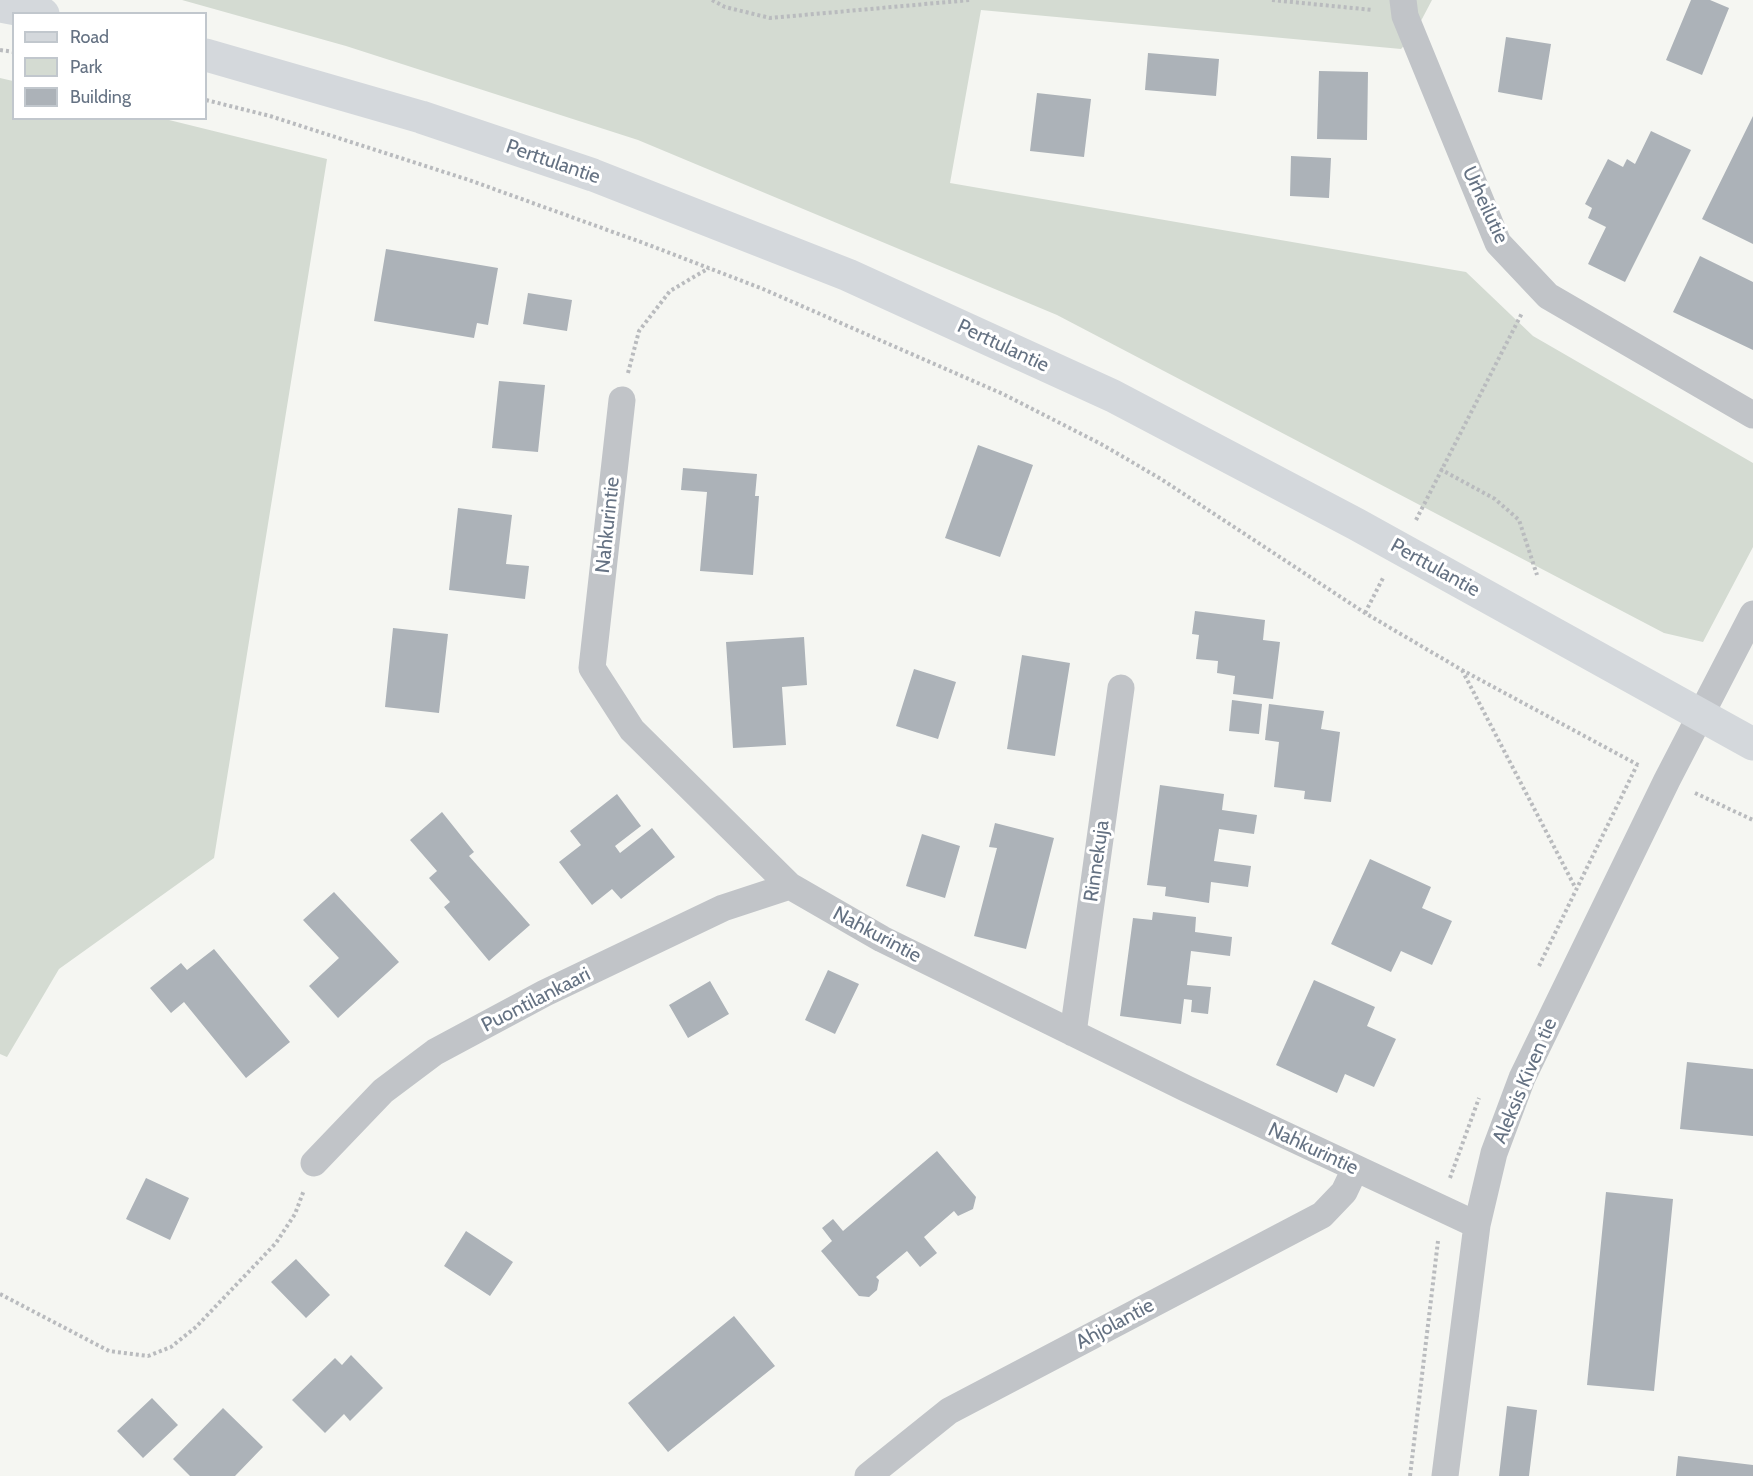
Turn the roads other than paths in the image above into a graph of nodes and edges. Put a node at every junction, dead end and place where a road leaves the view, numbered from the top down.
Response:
1 (0, 6) edge
2 (1404, 8) edge
3 (32, 12) edge
4 (207, 55) edge
5 (621, 400) road end
6 (1753, 415) edge
7 (1753, 614) edge
8 (1121, 688) dead end
9 (1700, 715) junction
10 (1753, 744) edge
11 (790, 886) junction
12 (1073, 1033) junction
13 (314, 1163) road end
14 (1355, 1169) junction
15 (1477, 1225) junction
16 (868, 1476) edge
17 (1445, 1476) edge

1 - 3 street
2 - 6 street, Urheilutie
4 - 9 street, Perttulantie
5 - 11 street, Nahkurintie
7 - 9 street, Aleksis Kiven tie
8 - 12 street, Rinnekuja
9 - 10 street, Perttulantie
9 - 15 street, Aleksis Kiven tie
11 - 12 street, Nahkurintie
11 - 13 street, Puontilankaari
12 - 14 street, Nahkurintie
14 - 15 street, Nahkurintie
14 - 16 street, Ahjolantie
15 - 17 street, Aleksis Kiven tie

